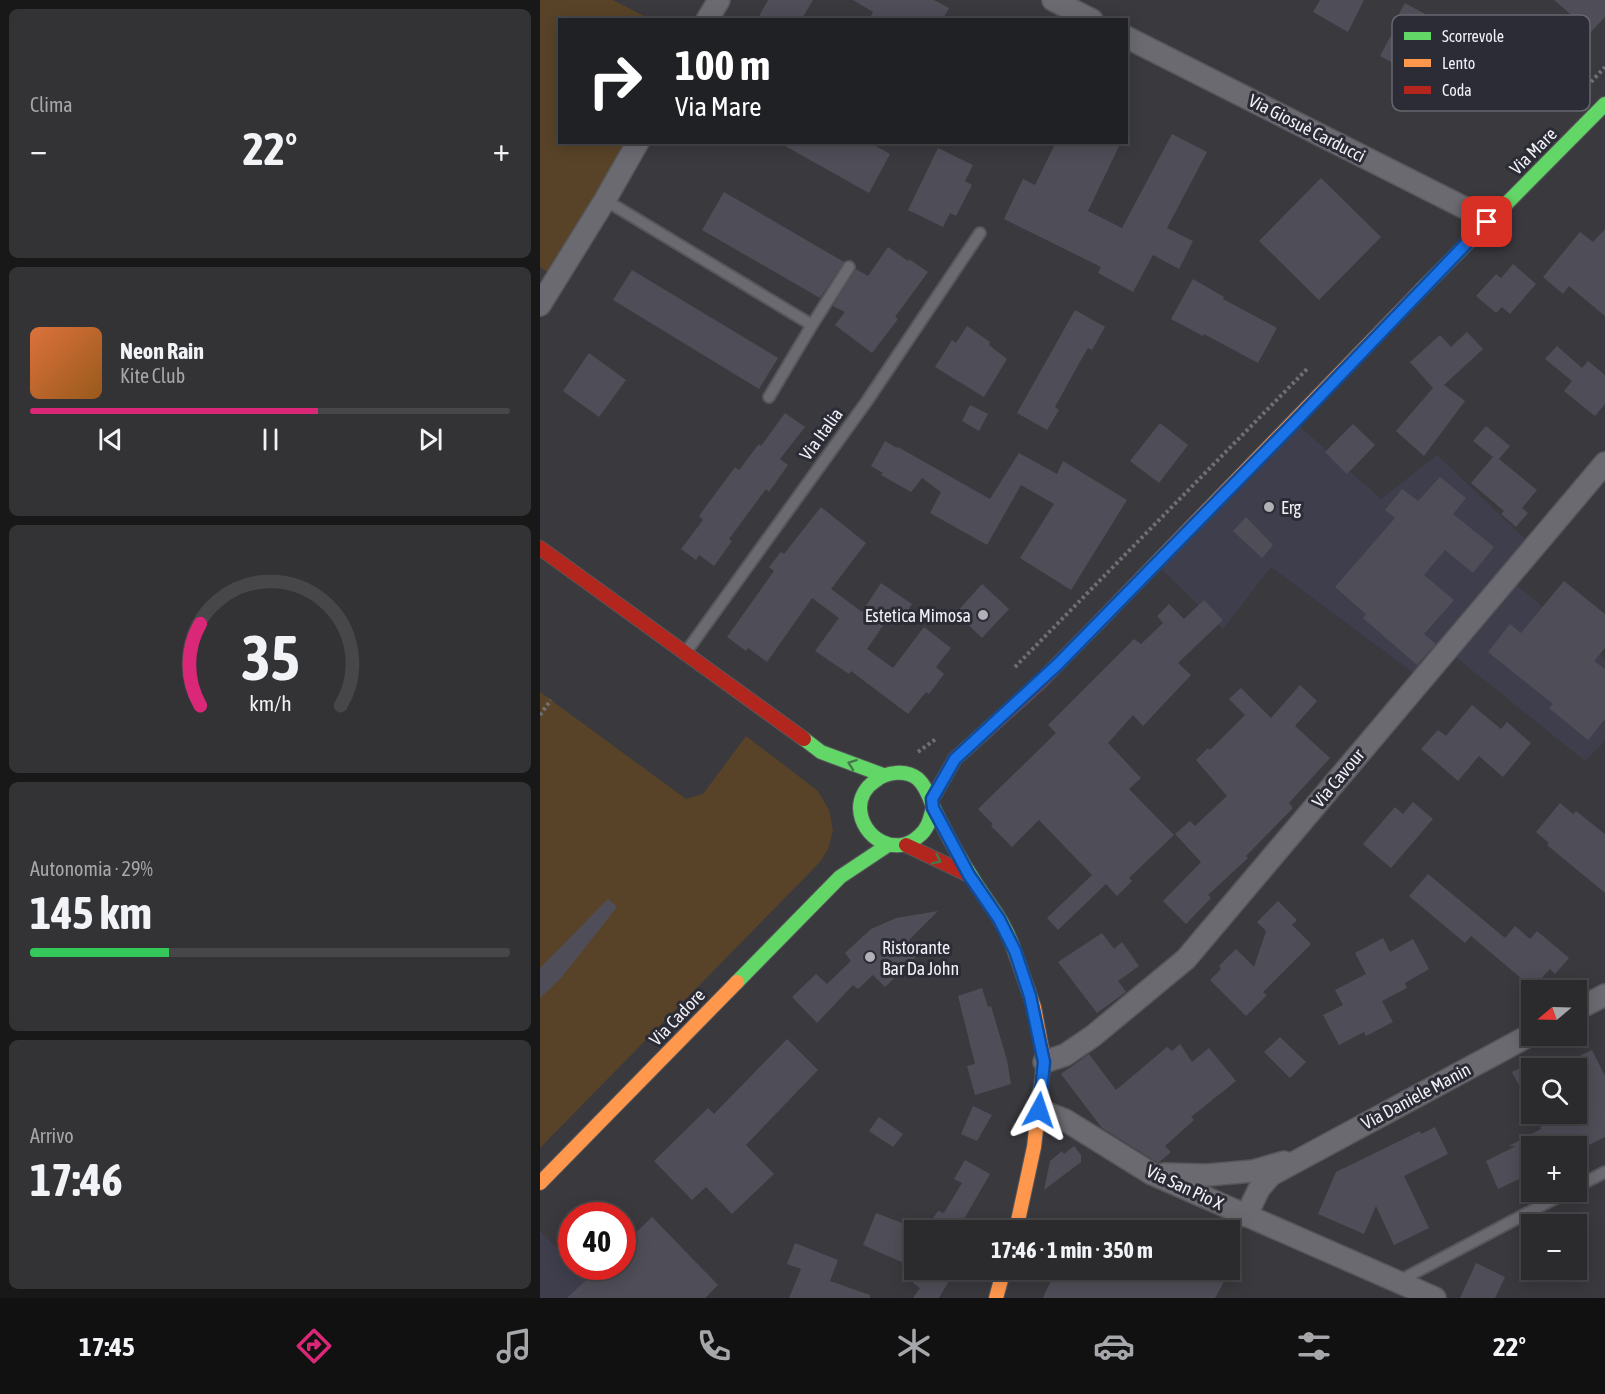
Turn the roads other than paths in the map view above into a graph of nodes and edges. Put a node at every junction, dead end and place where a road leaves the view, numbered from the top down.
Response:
1 (718, 0) edge
2 (1053, 0) edge
3 (708, 18) edge
4 (1088, 18) edge
5 (1128, 38) edge
6 (1605, 104) edge
7 (637, 144) edge
8 (605, 200) junction
9 (1487, 222) junction
10 (980, 233) dead end
11 (849, 267) dead end
12 (540, 305) edge
13 (812, 325) junction
14 (769, 397) dead end
15 (1605, 463) edge
16 (540, 548) edge
17 (686, 652) junction
18 (821, 752) junction
19 (955, 759) junction
20 (834, 771) dead end
21 (883, 775) junction
22 (910, 775) junction
23 (847, 790) dead end
24 (932, 803) junction
25 (860, 808) junction
26 (888, 845) junction
27 (906, 845) junction
28 (849, 856) dead end
29 (969, 875) junction
30 (840, 877) junction
31 (1605, 995) edge
32 (1587, 1004) edge
33 (1521, 1040) edge
34 (1044, 1062) junction
35 (1039, 1110) junction
36 (1301, 1157) junction
37 (1253, 1171) junction
38 (1605, 1172) edge
39 (1152, 1174) junction
40 (1587, 1181) edge
41 (540, 1183) edge
42 (1548, 1202) edge
43 (1219, 1203) junction
44 (1246, 1216) junction
45 (1019, 1220) edge
46 (1001, 1280) edge
47 (1399, 1282) junction
48 (996, 1298) edge
49 (1435, 1298) edge

1 - 3 street
2 - 4 street
5 - 9 street, Via Giosuè Carducci
6 - 9 main road, Via Mare
7 - 8 street
8 - 12 street
8 - 13 lane
9 - 19 main road, Via Mare
10 - 17 lane, Via Italia
11 - 13 lane
13 - 14 lane
15 - 34 street, Via Cavour
16 - 17 main road
17 - 18 main road
18 - 20 main road
21 -> 18 main road
19 - 22 main road, Via Mare
19 - 24 main road, Via Mare
21 - 22 main road
21 - 25 main road
22 - 24 main road
23 - 25 main road
24 - 27 main road
24 - 29 main road
25 - 26 main road
26 - 27 main road
26 - 30 main road, Via Cadore
27 -> 29 main road
28 - 30 main road, Via Cadore
29 - 34 main road
30 - 41 main road, Via Cadore
31 - 32 street
33 - 36 street, Via Daniele Manin
34 - 35 main road
35 - 39 street, Via San Pio X
35 - 45 main road
36 - 37 street, Via Daniele Manin
36 - 44 street, Via Daniele Manin
37 - 39 street, Via Daniele Manin
37 - 43 street
38 - 40 lane
39 - 43 street, Via San Pio X
42 - 47 lane
43 - 44 street, Via San Pio X
44 - 47 street, Via San Pio X
46 - 48 main road
47 - 49 street, Via San Pio X

